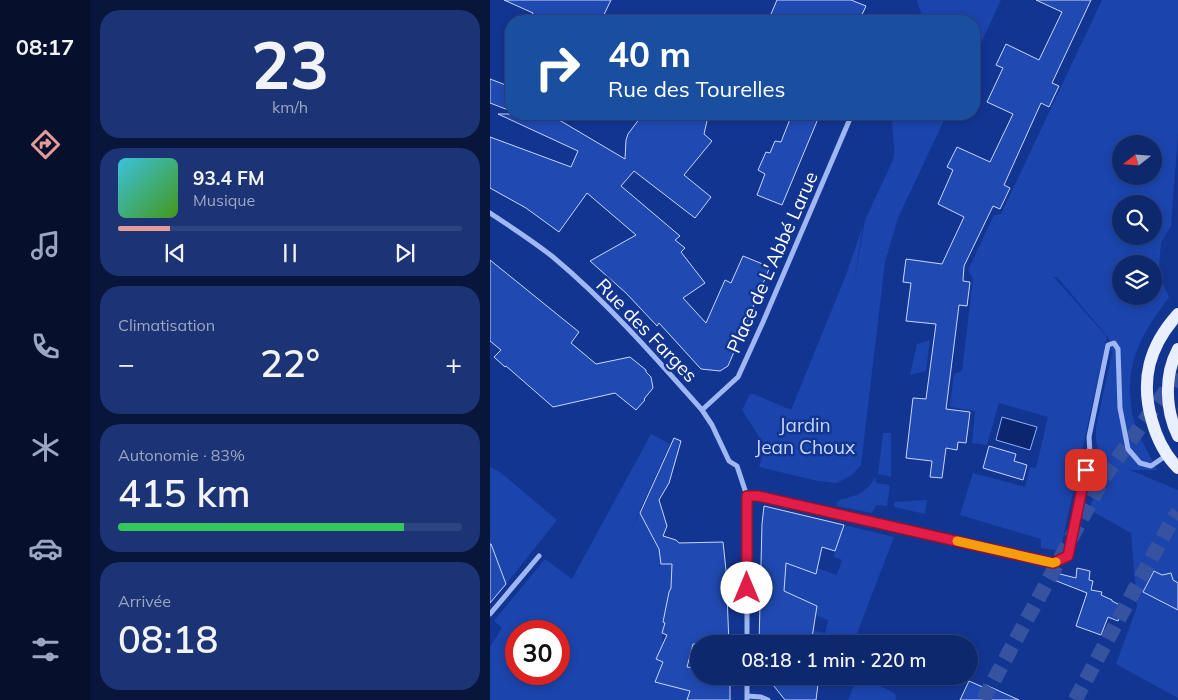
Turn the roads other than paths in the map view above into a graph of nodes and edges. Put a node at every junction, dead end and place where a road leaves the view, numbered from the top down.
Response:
1 (849, 120) edge
2 (490, 213) edge
3 (1178, 314) edge
4 (1178, 348) edge
5 (702, 410) junction
6 (1178, 436) edge
7 (1167, 455) junction
8 (1178, 468) edge
9 (747, 496) junction
10 (539, 556) dead end
11 (490, 614) edge
12 (748, 635) edge
13 (748, 685) edge
14 (747, 698) edge
15 (768, 700) edge

1 - 5 street, Place de L'Abbé Larue
2 - 5 street, Rue des Farges
3 - 7 main road
4 - 6 main road
5 - 9 street, Rue des Farges
7 - 8 main road
7 - 9 street
9 - 12 street, Rue des Farges
10 - 11 street
13 - 14 street
14 - 15 street

